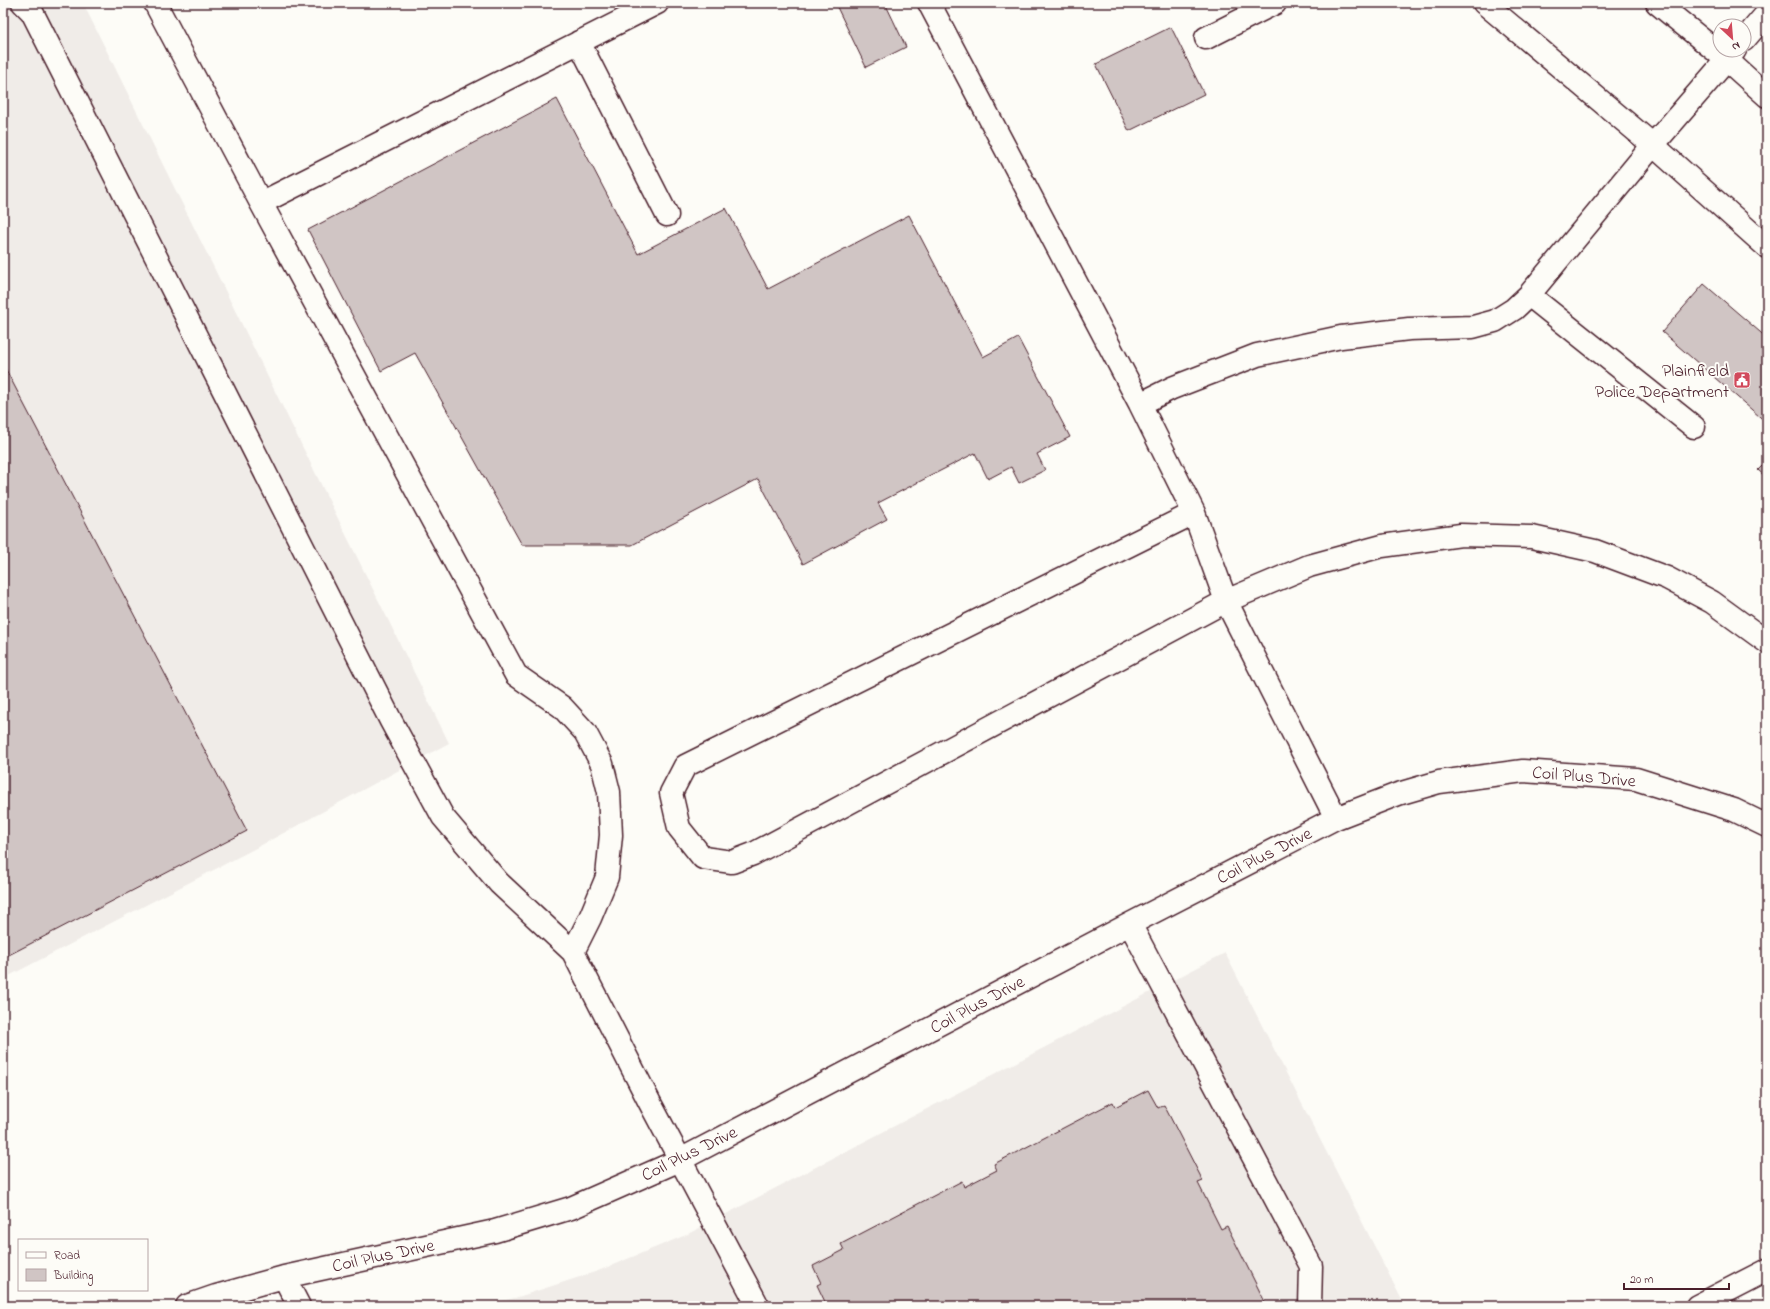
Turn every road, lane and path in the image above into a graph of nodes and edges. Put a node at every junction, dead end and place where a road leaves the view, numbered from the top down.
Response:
1 (23, 3) edge
2 (155, 3) edge
3 (657, 3) edge
4 (929, 3) edge
5 (1275, 3) edge
6 (1484, 3) edge
7 (1657, 3) edge
8 (1767, 13) edge
9 (1752, 31) edge
10 (1206, 38) dead end
11 (579, 42) junction
12 (1712, 42) edge
13 (1728, 58) edge
14 (1734, 58) edge
15 (1767, 96) edge
16 (1653, 145) junction
17 (261, 203) junction
18 (667, 214) dead end
19 (1767, 247) edge
20 (1529, 295) junction
21 (1140, 404) junction
22 (1694, 427) dead end
23 (1194, 513) junction
24 (1226, 601) junction
25 (1767, 642) edge
26 (1336, 818) junction
27 (1767, 826) edge
28 (1130, 924) junction
29 (573, 952) junction
30 (680, 1160) junction
31 (1767, 1270) edge
32 (284, 1277) junction
33 (187, 1306) edge
34 (299, 1306) edge
35 (758, 1306) edge
36 (1310, 1306) edge
37 (1697, 1306) edge

1 - 29 street
2 - 17 street
3 - 11 street
4 - 21 street
5 - 10 street
6 - 16 street
7 - 12 street
8 - 9 street
11 - 17 street
11 - 18 street
13 - 16 street
14 - 15 street
16 - 19 street
16 - 20 street
17 - 29 street
20 - 21 street
20 - 22 street
21 - 23 street
23 - 24 street
23 - 24 street
24 - 25 street
24 - 26 street
26 - 27 street, Coil Plus Drive
26 - 28 street, Coil Plus Drive
28 - 30 street, Coil Plus Drive
28 - 36 street
29 - 30 street
30 - 32 street, Coil Plus Drive
30 - 35 street
31 - 37 street
32 - 33 street, Coil Plus Drive
32 - 34 street

